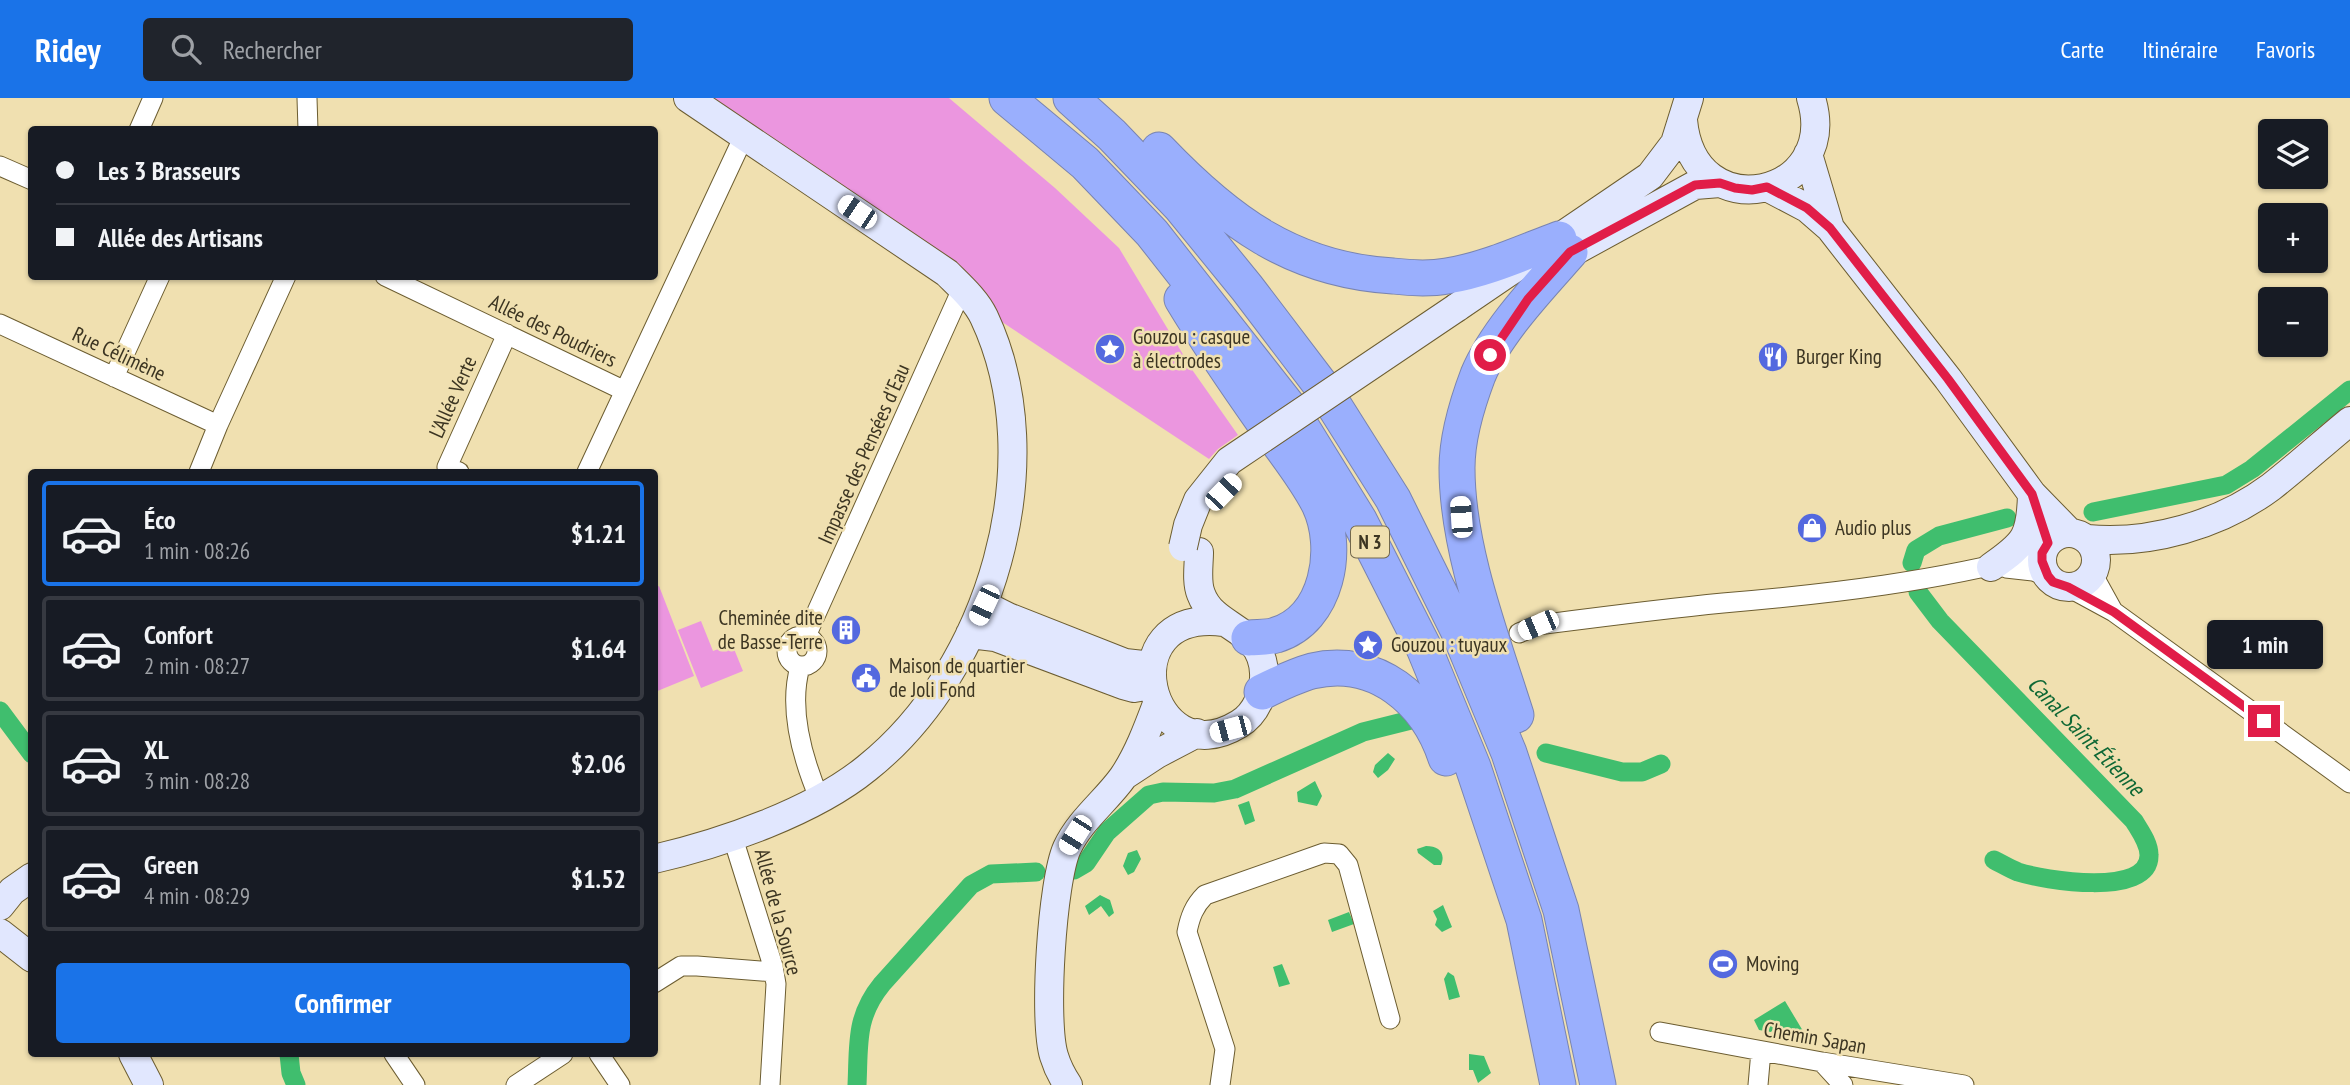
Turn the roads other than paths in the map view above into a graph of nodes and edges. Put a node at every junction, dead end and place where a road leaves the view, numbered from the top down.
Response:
1 (153, 98) edge
2 (307, 98) edge
3 (688, 98) edge
4 (1007, 98) edge
5 (1071, 98) edge
6 (1107, 98) edge
7 (1811, 98) edge
8 (1686, 109) edge
9 (141, 126) edge
10 (308, 126) edge
11 (744, 136) junction
12 (1808, 154) junction
13 (1085, 163) junction
14 (0, 166) edge
15 (28, 178) edge
16 (1720, 183) junction
17 (1767, 187) junction
18 (1830, 228) junction
19 (1564, 246) junction
20 (158, 280) edge
21 (284, 280) edge
22 (393, 280) edge
23 (962, 289) junction
24 (0, 324) edge
25 (507, 334) junction
26 (114, 377) junction
27 (625, 391) junction
28 (2350, 421) edge
29 (218, 425) junction
30 (200, 469) edge
31 (452, 469) edge
32 (588, 469) edge
33 (2032, 494) junction
34 (1191, 549) junction
35 (2069, 559) junction
36 (1991, 567) junction
37 (984, 605) junction
38 (2114, 612) junction
39 (1237, 630) junction
40 (970, 634) junction
41 (1171, 634) junction
42 (1519, 634) dead end
43 (1153, 685) junction
44 (1262, 692) junction
45 (1197, 733) junction
46 (1123, 776) junction
47 (2350, 783) edge
48 (820, 800) junction
49 (732, 835) junction
50 (658, 858) edge
51 (28, 880) edge
52 (0, 906) edge
53 (1561, 910) junction
54 (0, 933) edge
55 (28, 955) edge
56 (774, 972) junction
57 (658, 981) edge
58 (1390, 1019) dead end
59 (1660, 1032) dead end
60 (1761, 1051) junction
61 (135, 1057) edge
62 (396, 1057) edge
63 (558, 1057) edge
64 (601, 1057) edge
65 (1822, 1062) junction
66 (149, 1085) edge
67 (415, 1085) edge
68 (516, 1085) edge
69 (620, 1085) edge
70 (770, 1085) edge
71 (1068, 1085) edge
72 (1218, 1085) edge
73 (1543, 1085) edge
74 (1558, 1085) edge
75 (1598, 1085) edge
76 (1758, 1085) edge
77 (1843, 1085) edge
78 (1964, 1085) edge

1 - 9 street
2 - 10 street
3 - 11 street
4 - 13 highway, N 3
5 - 53 highway, N 3
6 - 19 highway
7 - 12 street
8 - 16 street
8 - 19 street
11 - 23 street
11 - 27 street, Allée des Poudriers
12 - 17 street
12 - 18 street
13 - 39 highway
13 - 74 highway, N 3
14 - 15 street
16 - 17 street
16 - 19 street
17 - 18 street
18 - 33 street
19 - 34 street, bridge
19 - 53 highway
20 - 26 street
21 - 29 street
22 - 25 street, Allée des Poudriers
23 - 37 street
23 - 48 street, Impasse des Pensées d'Eau
24 - 26 street, Rue Célimène
25 - 27 street, Allée des Poudriers
25 - 31 street, L'Allée Verte
26 - 29 street, Rue Célimène
27 - 32 street, Allée des Poudriers
28 - 35 street
29 - 30 street
33 - 35 street
33 - 36 street
34 - 39 street
34 - 41 street
35 - 36 street
35 - 38 street
35 - 38 street
36 - 42 street
37 - 40 street
37 - 43 street
38 - 47 street
39 - 41 street
39 - 44 street
40 - 43 street
40 - 48 street
41 - 43 street
43 - 45 street
43 - 46 street
44 - 45 street
44 - 73 highway
45 - 46 street
46 - 71 street
48 - 49 street
49 - 50 street
49 - 56 street, Allée de la Source
51 - 52 street
53 - 75 highway, N 3
54 - 55 street
56 - 57 street
56 - 70 street, Allée de la Source
58 - 72 street
59 - 60 street, Chemin Sapan
60 - 65 street, Chemin Sapan
60 - 76 street
61 - 66 street
62 - 67 street
63 - 68 street
64 - 69 street
65 - 77 street
65 - 78 street, Chemin Sapan

